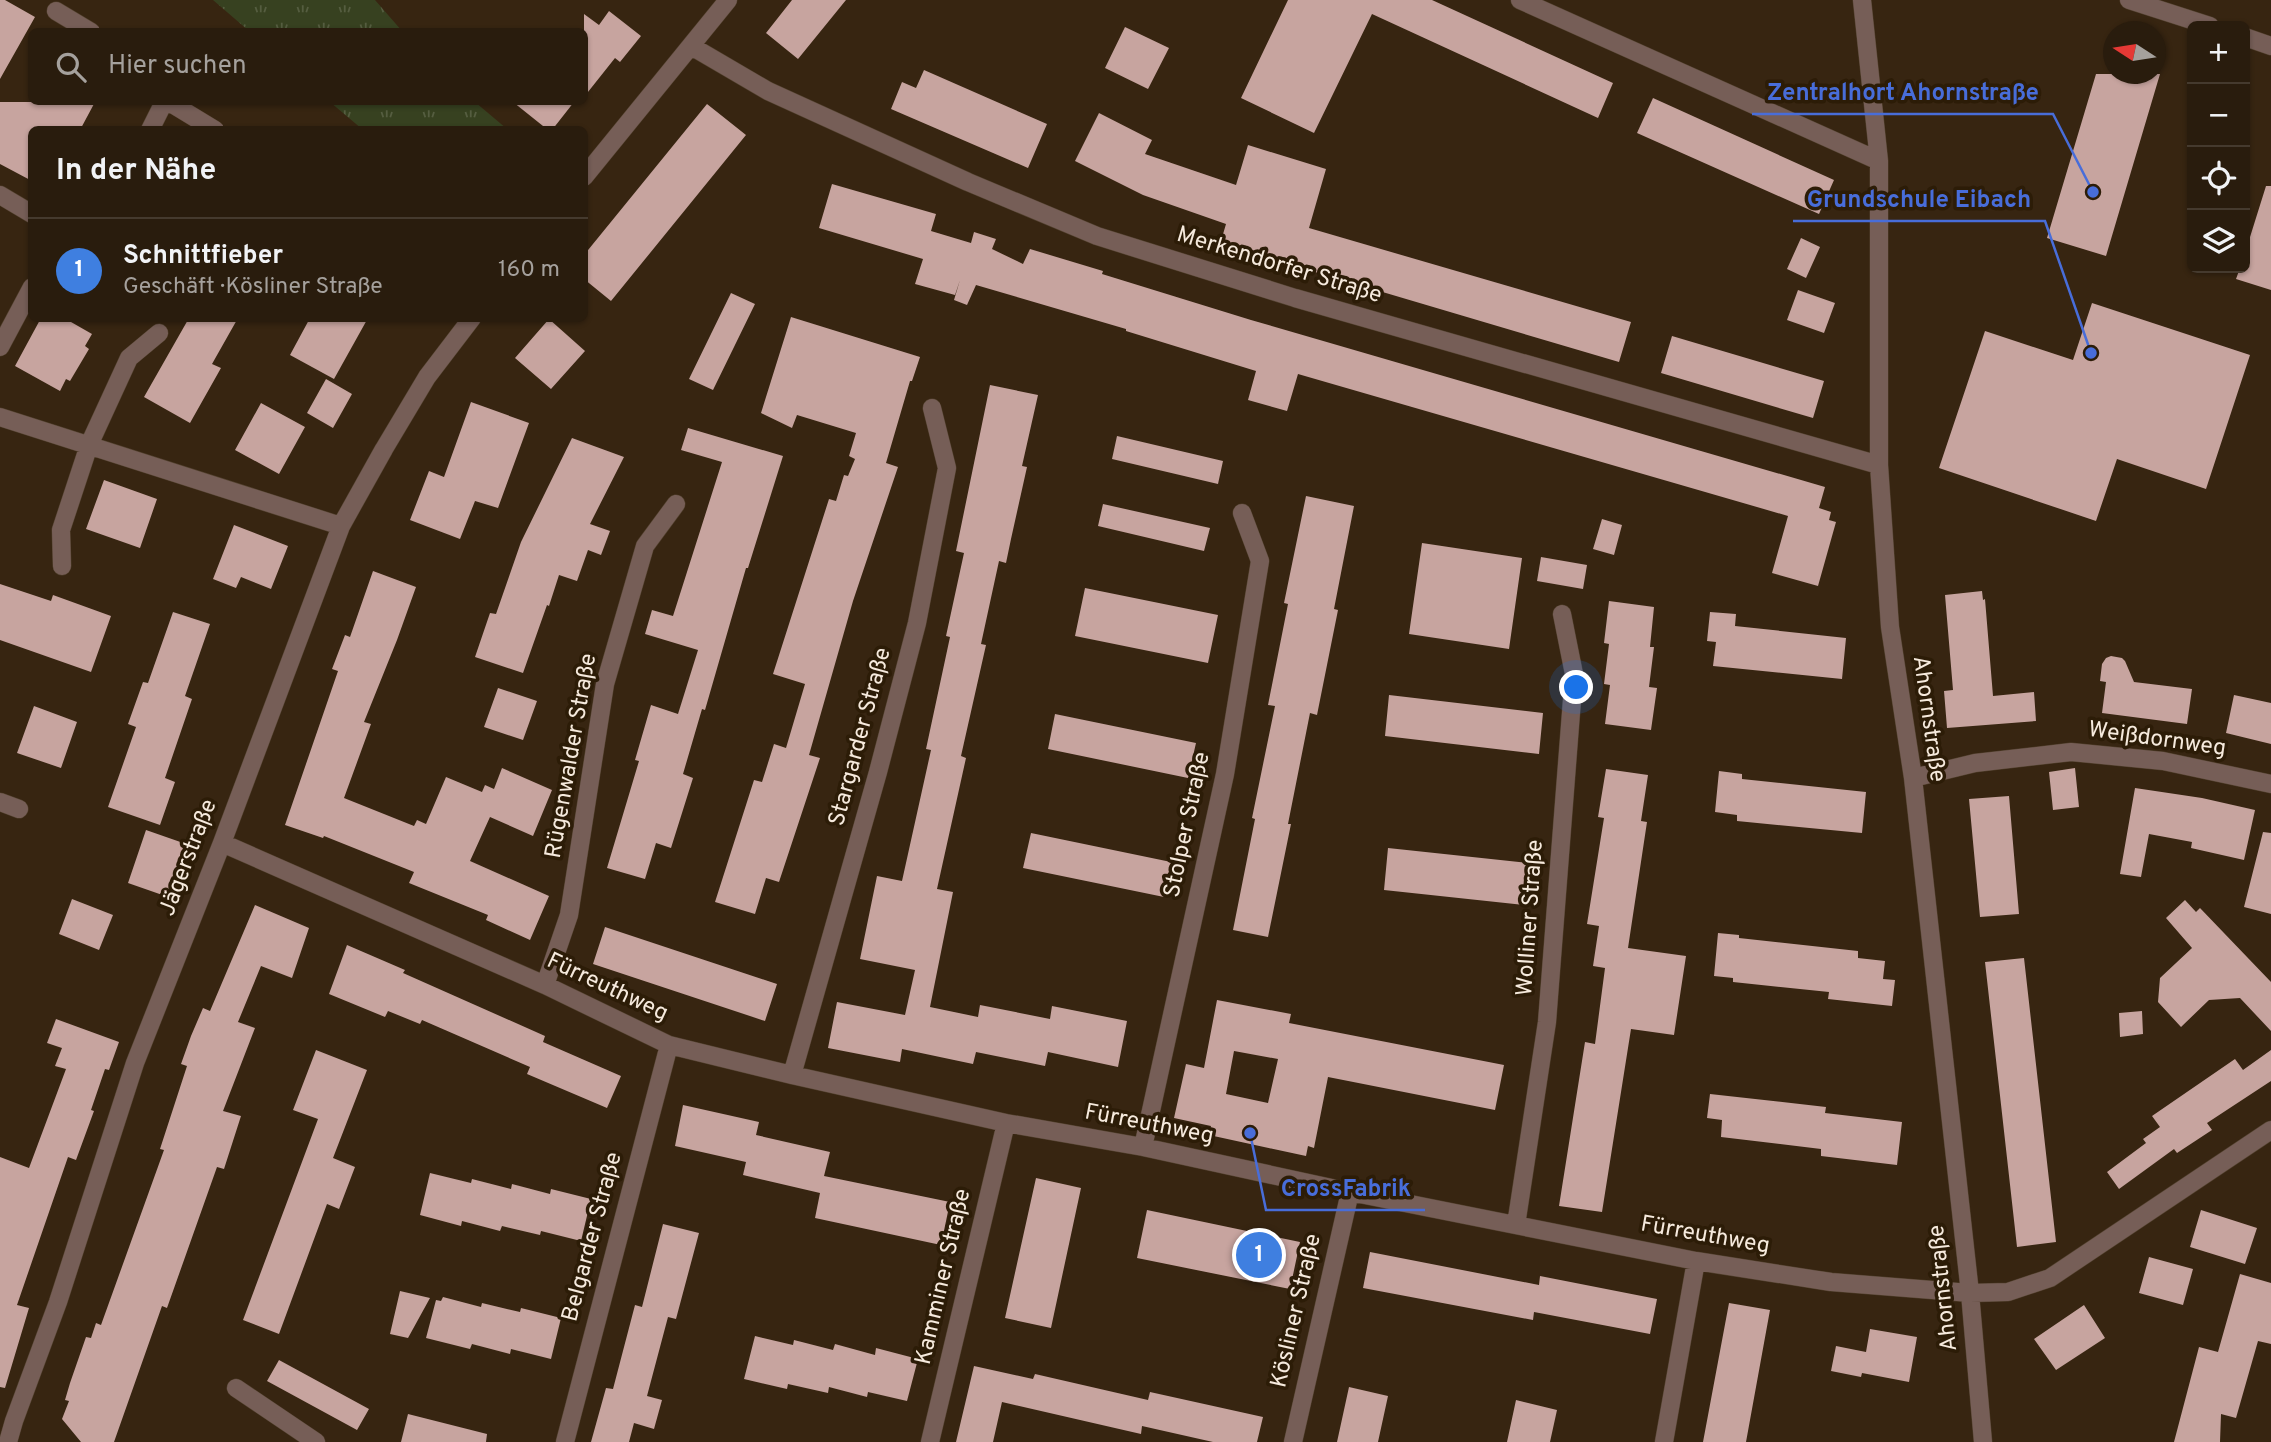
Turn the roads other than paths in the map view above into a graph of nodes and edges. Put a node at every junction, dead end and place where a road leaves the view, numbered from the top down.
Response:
1 (728, 0) edge
2 (1520, 0) edge
3 (1862, 0) edge
4 (2129, 0) edge
5 (56, 11) dead end
6 (2194, 21) edge
7 (84, 28) edge
8 (2250, 39) edge
9 (691, 46) junction
10 (2271, 46) edge
11 (164, 105) edge
12 (171, 105) edge
13 (152, 126) edge
14 (208, 126) edge
15 (1879, 161) junction
16 (588, 172) edge
17 (0, 195) edge
18 (28, 212) edge
19 (28, 294) edge
20 (469, 322) edge
21 (159, 333) dead end
22 (0, 347) edge
23 (932, 408) dead end
24 (0, 417) edge
25 (89, 444) junction
26 (1879, 465) junction
27 (676, 504) dead end
28 (1242, 513) dead end
29 (341, 526) junction
30 (62, 566) dead end
31 (1562, 614) dead end
32 (1913, 778) junction
33 (2271, 783) edge
34 (0, 802) edge
35 (19, 809) dead end
36 (222, 842) junction
37 (545, 985) junction
38 (669, 1045) junction
39 (792, 1075) junction
40 (1006, 1123) junction
41 (2271, 1129) edge
42 (1143, 1147) junction
43 (1350, 1192) junction
44 (1516, 1225) junction
45 (1696, 1261) junction
46 (1970, 1293) junction
47 (236, 1388) dead end
48 (8, 1442) edge
49 (316, 1442) edge
50 (565, 1442) edge
51 (930, 1442) edge
52 (1293, 1442) edge
53 (1664, 1442) edge
54 (1983, 1442) edge

1 - 9 street
2 - 15 street
3 - 15 street, Ahornstraße
4 - 6 street
5 - 7 street
8 - 10 street
9 - 16 street
9 - 26 street, Merkendorfer Straße
11 - 13 street
12 - 14 street
15 - 26 street, Ahornstraße
17 - 18 street
19 - 22 street
20 - 29 street, Jägerstraße
21 - 25 street
23 - 39 street, Stargarder Straße
24 - 25 street
25 - 29 street
25 - 30 street
26 - 32 street, Ahornstraße
27 - 37 street, Rügenwalder Straße
28 - 42 street, Stolper Straße
29 - 36 street, Jägerstraße
31 - 44 street, Wolliner Straße
32 - 33 street, Weißdornweg
32 - 46 street, Ahornstraße
34 - 35 street
36 - 37 street, Fürreuthweg
36 - 48 street, Jägerstraße
37 - 38 street, Fürreuthweg
38 - 39 street, Fürreuthweg
38 - 50 street, Belgarder Straße
39 - 40 street, Fürreuthweg
40 - 42 street, Fürreuthweg
40 - 51 street, Kamminer Straße
41 - 46 street, Fürreuthweg
42 - 43 street, Fürreuthweg
43 - 44 street, Fürreuthweg
43 - 52 street, Kösliner Straße
44 - 45 street, Fürreuthweg
45 - 46 street, Fürreuthweg
45 - 53 street
46 - 54 street, Ahornstraße
47 - 49 street

